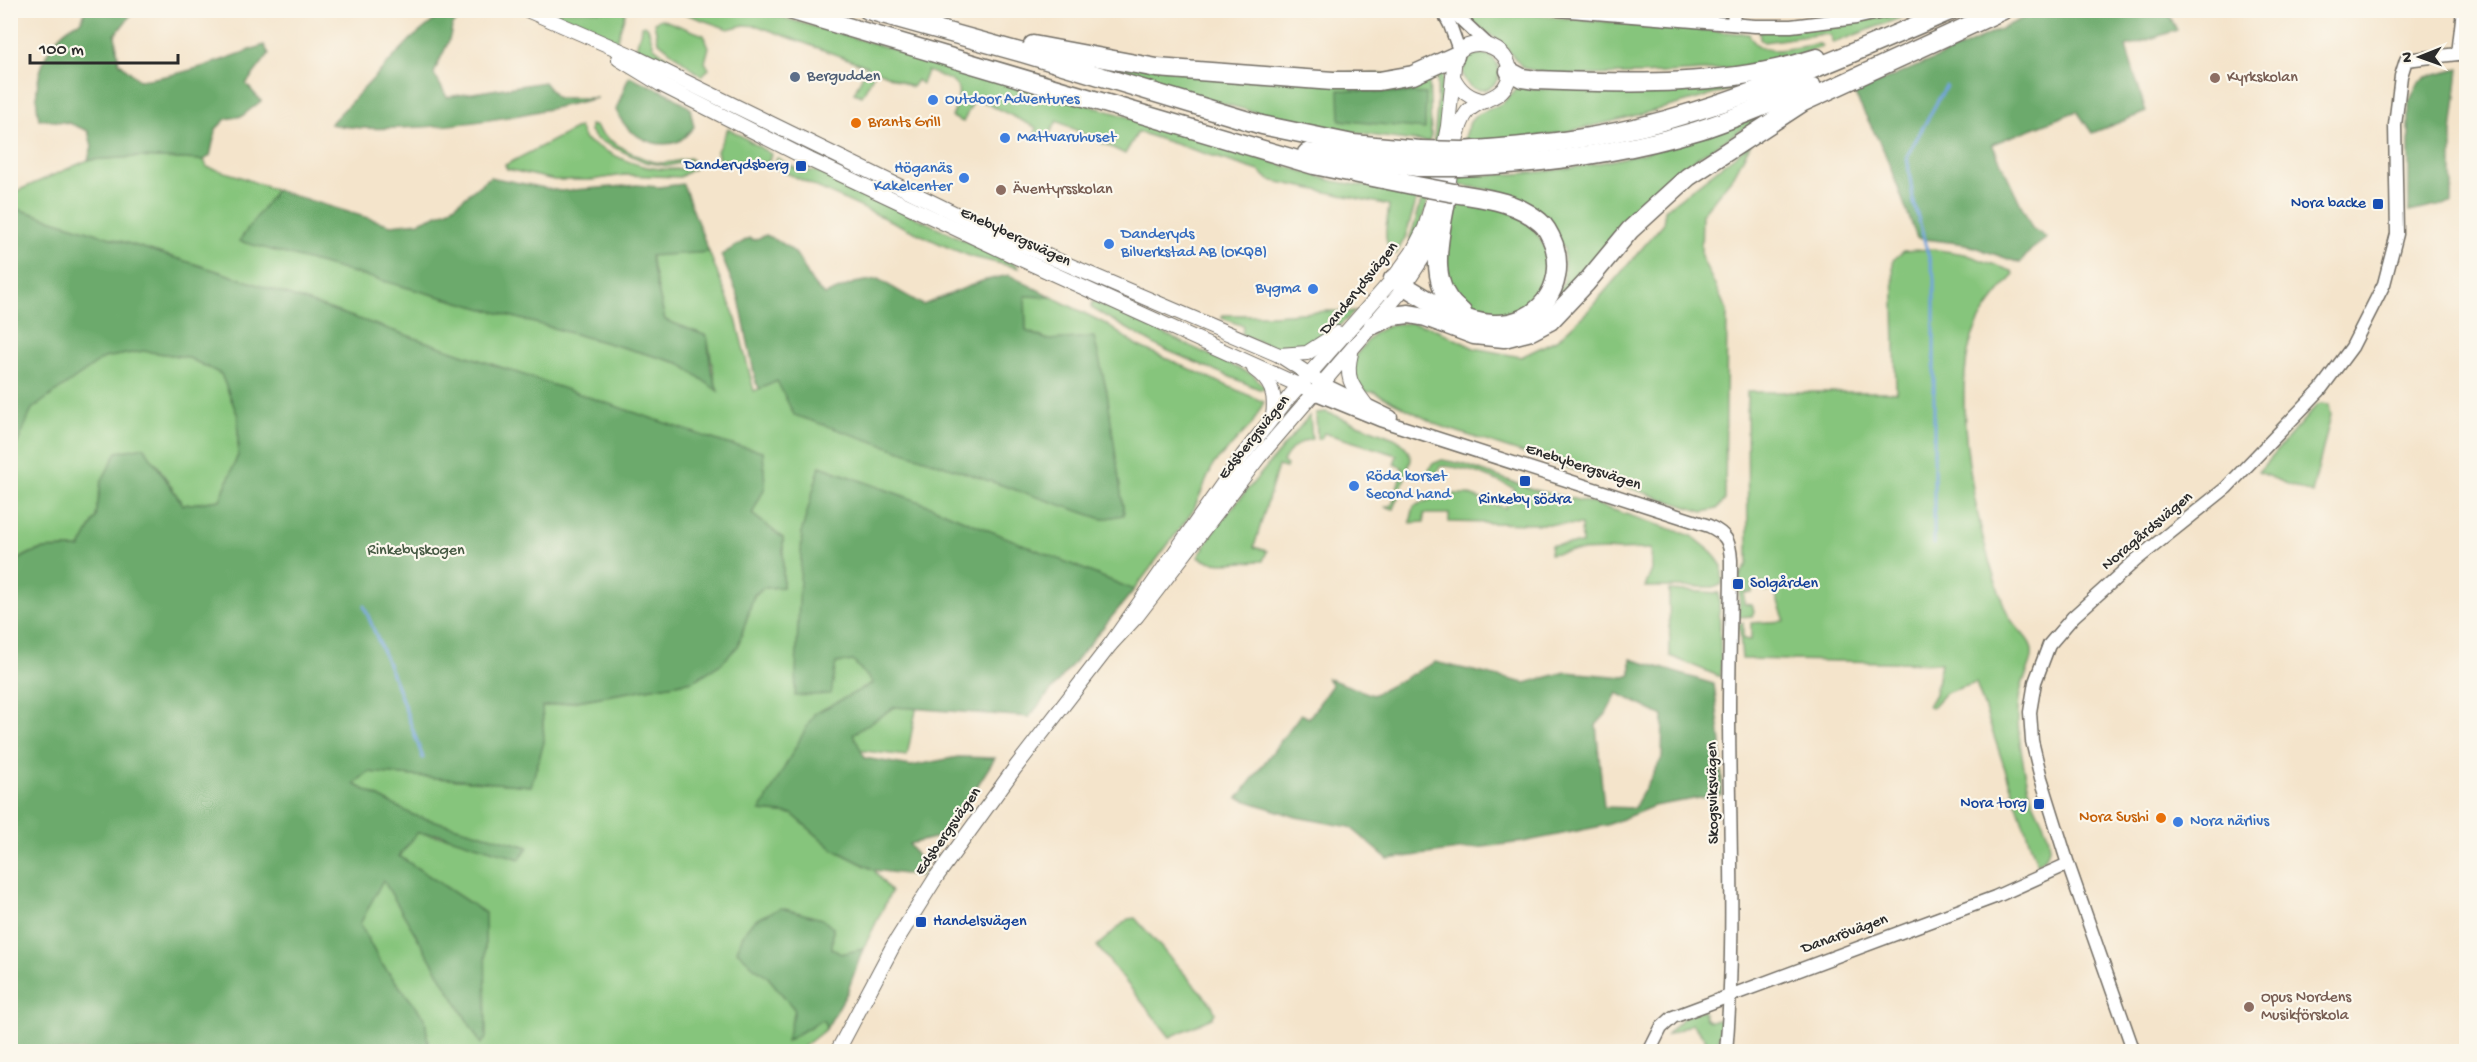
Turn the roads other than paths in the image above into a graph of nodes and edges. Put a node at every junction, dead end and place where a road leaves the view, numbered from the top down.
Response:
1 (790, 10) edge
2 (868, 10) edge
3 (901, 10) edge
4 (1442, 10) edge
5 (1451, 10) edge
6 (1558, 10) edge
7 (1734, 10) edge
8 (1891, 10) edge
9 (1939, 10) edge
10 (1952, 10) edge
11 (2003, 10) edge
12 (2463, 10) edge
13 (530, 12) edge
14 (1733, 24) junction
15 (1935, 41) junction
16 (1488, 45) junction
17 (1457, 53) junction
18 (2462, 54) edge
19 (1509, 71) junction
20 (1453, 76) junction
21 (1485, 101) junction
22 (710, 102) junction
23 (1255, 146) junction
24 (1419, 158) junction
25 (1461, 159) junction
26 (882, 177) junction
27 (875, 191) junction
28 (1450, 197) junction
29 (999, 242) junction
30 (1396, 286) junction
31 (1369, 318) junction
32 (1198, 320) junction
33 (1473, 320) junction
34 (1447, 325) junction
35 (1191, 337) junction
36 (1352, 351) junction
37 (1279, 355) junction
38 (1236, 356) junction
39 (1304, 379) junction
40 (1318, 388) junction
41 (1366, 405) junction
42 (1273, 416) junction
43 (1430, 436) junction
44 (1725, 534) joint
45 (1110, 645) junction
46 (2068, 864) junction
47 (1731, 995) junction
48 (837, 1052) edge
49 (1649, 1052) edge
50 (1726, 1052) edge
51 (2134, 1052) edge

1 - 23 highway
2 - 24 highway
3 - 17 highway
4 - 17 street
5 - 16 street
6 - 14 street
7 - 14 street
8 - 14 street
9 - 19 highway
10 - 25 highway
11 - 15 highway
12 - 18 street
13 - 22 main road, Enebybergsvägen
15 - 25 highway
15 - 34 highway
16 - 17 main road
16 - 19 main road
17 - 20 main road
18 - 46 street, Noragårdsvägen
19 - 21 main road
20 - 21 main road
20 - 30 main road, Danderydsvägen
21 - 28 main road, Danderydsvägen
22 - 26 main road, Enebybergsvägen
22 - 27 main road, Enebybergsvägen
23 - 24 highway
23 - 28 highway, bridge
24 - 25 highway, bridge
26 - 27 main road
26 - 29 main road, Enebybergsvägen
27 - 29 main road, Enebybergsvägen
28 - 30 main road, Danderydsvägen
28 - 33 highway
28 - 33 highway
29 - 32 main road, Enebybergsvägen
29 - 35 main road, Enebybergsvägen
30 - 31 main road, Danderydsvägen
30 - 33 highway
30 - 34 highway
31 - 34 highway
31 - 36 main road, Danderydsvägen
31 - 37 main road
31 - 39 main road, Danderydsvägen
32 - 35 main road
32 - 37 main road, Enebybergsvägen
35 - 38 main road, Enebybergsvägen
36 - 40 main road, Danderydsvägen
36 - 41 main road
37 - 39 main road, Enebybergsvägen
38 - 39 main road, Enebybergsvägen
38 - 42 main road
39 - 40 main road, Enebybergsvägen
39 - 42 main road, Edsbergsvägen
40 - 41 street, Enebybergsvägen
40 - 43 street, Enebybergsvägen
40 - 45 main road, Edsbergsvägen
41 - 43 street, Enebybergsvägen
42 - 45 main road, Edsbergsvägen
43 - 44 street, Enebybergsvägen
44 - 47 street, Skogsviksvägen
45 - 48 main road, Edsbergsvägen
46 - 47 street, Danarövägen
46 - 51 street, Noragårdsvägen
47 - 49 street, Danarövägen
47 - 50 street, Skogsviksvägen

